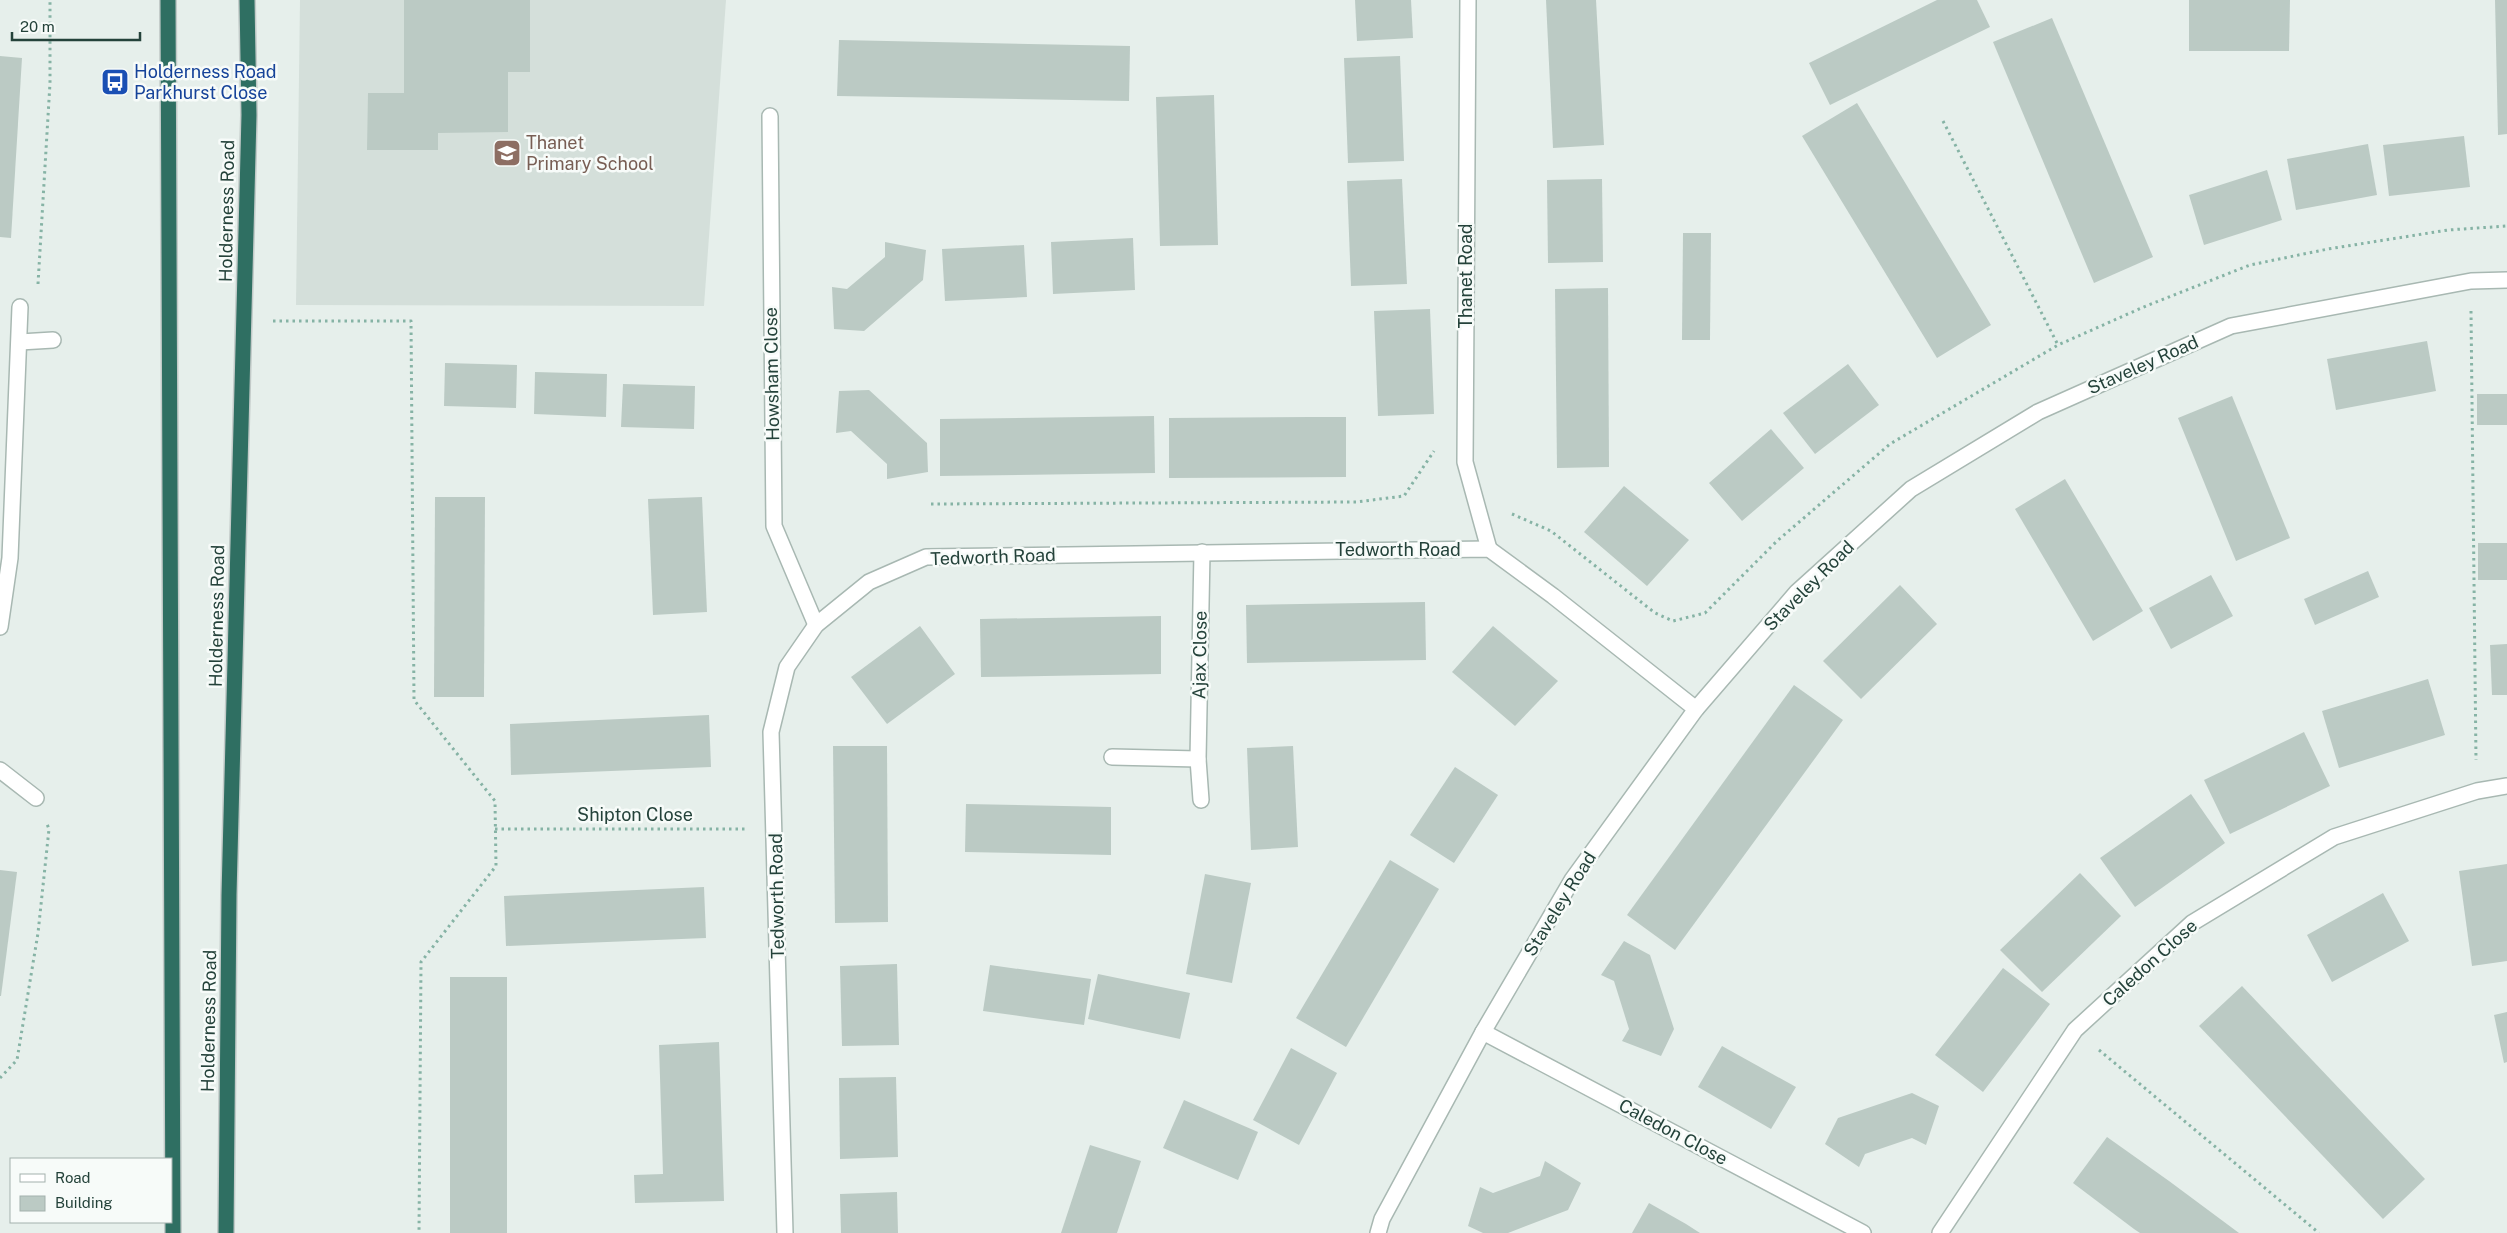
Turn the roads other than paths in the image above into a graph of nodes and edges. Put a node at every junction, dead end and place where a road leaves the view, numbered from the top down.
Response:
1 (168, 0) edge
2 (247, 0) edge
3 (1468, 0) edge
4 (770, 116) dead end
5 (2507, 280) edge
6 (20, 307) road end
7 (53, 340) dead end
8 (20, 342) junction
9 (1489, 549) junction
10 (1202, 552) junction
11 (816, 625) junction
12 (0, 627) edge
13 (1696, 708) junction
14 (1112, 757) dead end
15 (1198, 759) junction
16 (0, 770) edge
17 (2507, 786) edge
18 (36, 798) road end
19 (1201, 800) dead end
20 (1483, 1032) junction
21 (173, 1233) edge
22 (226, 1233) edge
23 (785, 1233) edge
24 (1378, 1233) edge
25 (1863, 1233) edge
26 (1940, 1233) edge

1 - 21 highway, Holderness Road
2 - 22 highway, Holderness Road
3 - 9 street, Thanet Road
4 - 11 street, Howsham Close
5 - 13 street, Staveley Road
6 - 8 street
7 - 8 street
8 - 12 street
9 - 10 street, Tedworth Road
9 - 13 street
10 - 11 street, Tedworth Road
10 - 15 street, Ajax Close
11 - 23 street, Tedworth Road
13 - 20 street, Staveley Road
14 - 15 street
15 - 19 street, Ajax Close
16 - 18 street
17 - 26 street, Caledon Close
20 - 24 street, Staveley Road
20 - 25 street, Caledon Close

